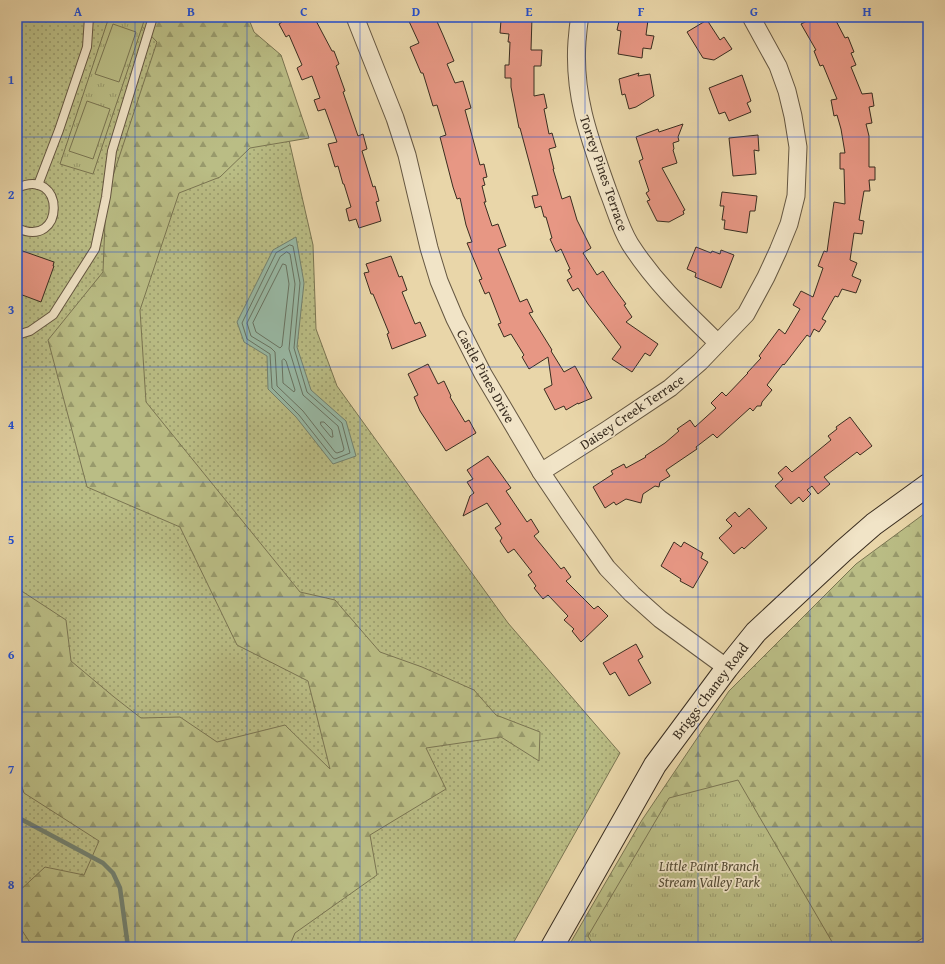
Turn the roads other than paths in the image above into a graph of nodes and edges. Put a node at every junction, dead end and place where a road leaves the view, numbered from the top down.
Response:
1 (89, 17) edge
2 (153, 17) edge
3 (355, 17) edge
4 (580, 17) edge
5 (751, 17) edge
6 (38, 185) junction
7 (17, 188) edge
8 (17, 228) edge
9 (17, 335) edge
10 (718, 343) junction
11 (541, 472) junction
12 (928, 486) edge
13 (727, 668) junction
14 (552, 947) edge

1 - 6 lane
2 - 9 lane
3 - 11 street, Castle Pines Drive
4 - 10 street, Torrey Pines Terrace
5 - 10 street, Daisey Creek Terrace
6 - 7 lane
6 - 8 lane
10 - 11 street, Daisey Creek Terrace
11 - 13 street, Castle Pines Drive
12 - 13 main road, Briggs Chaney Road
13 - 14 main road, Briggs Chaney Road

